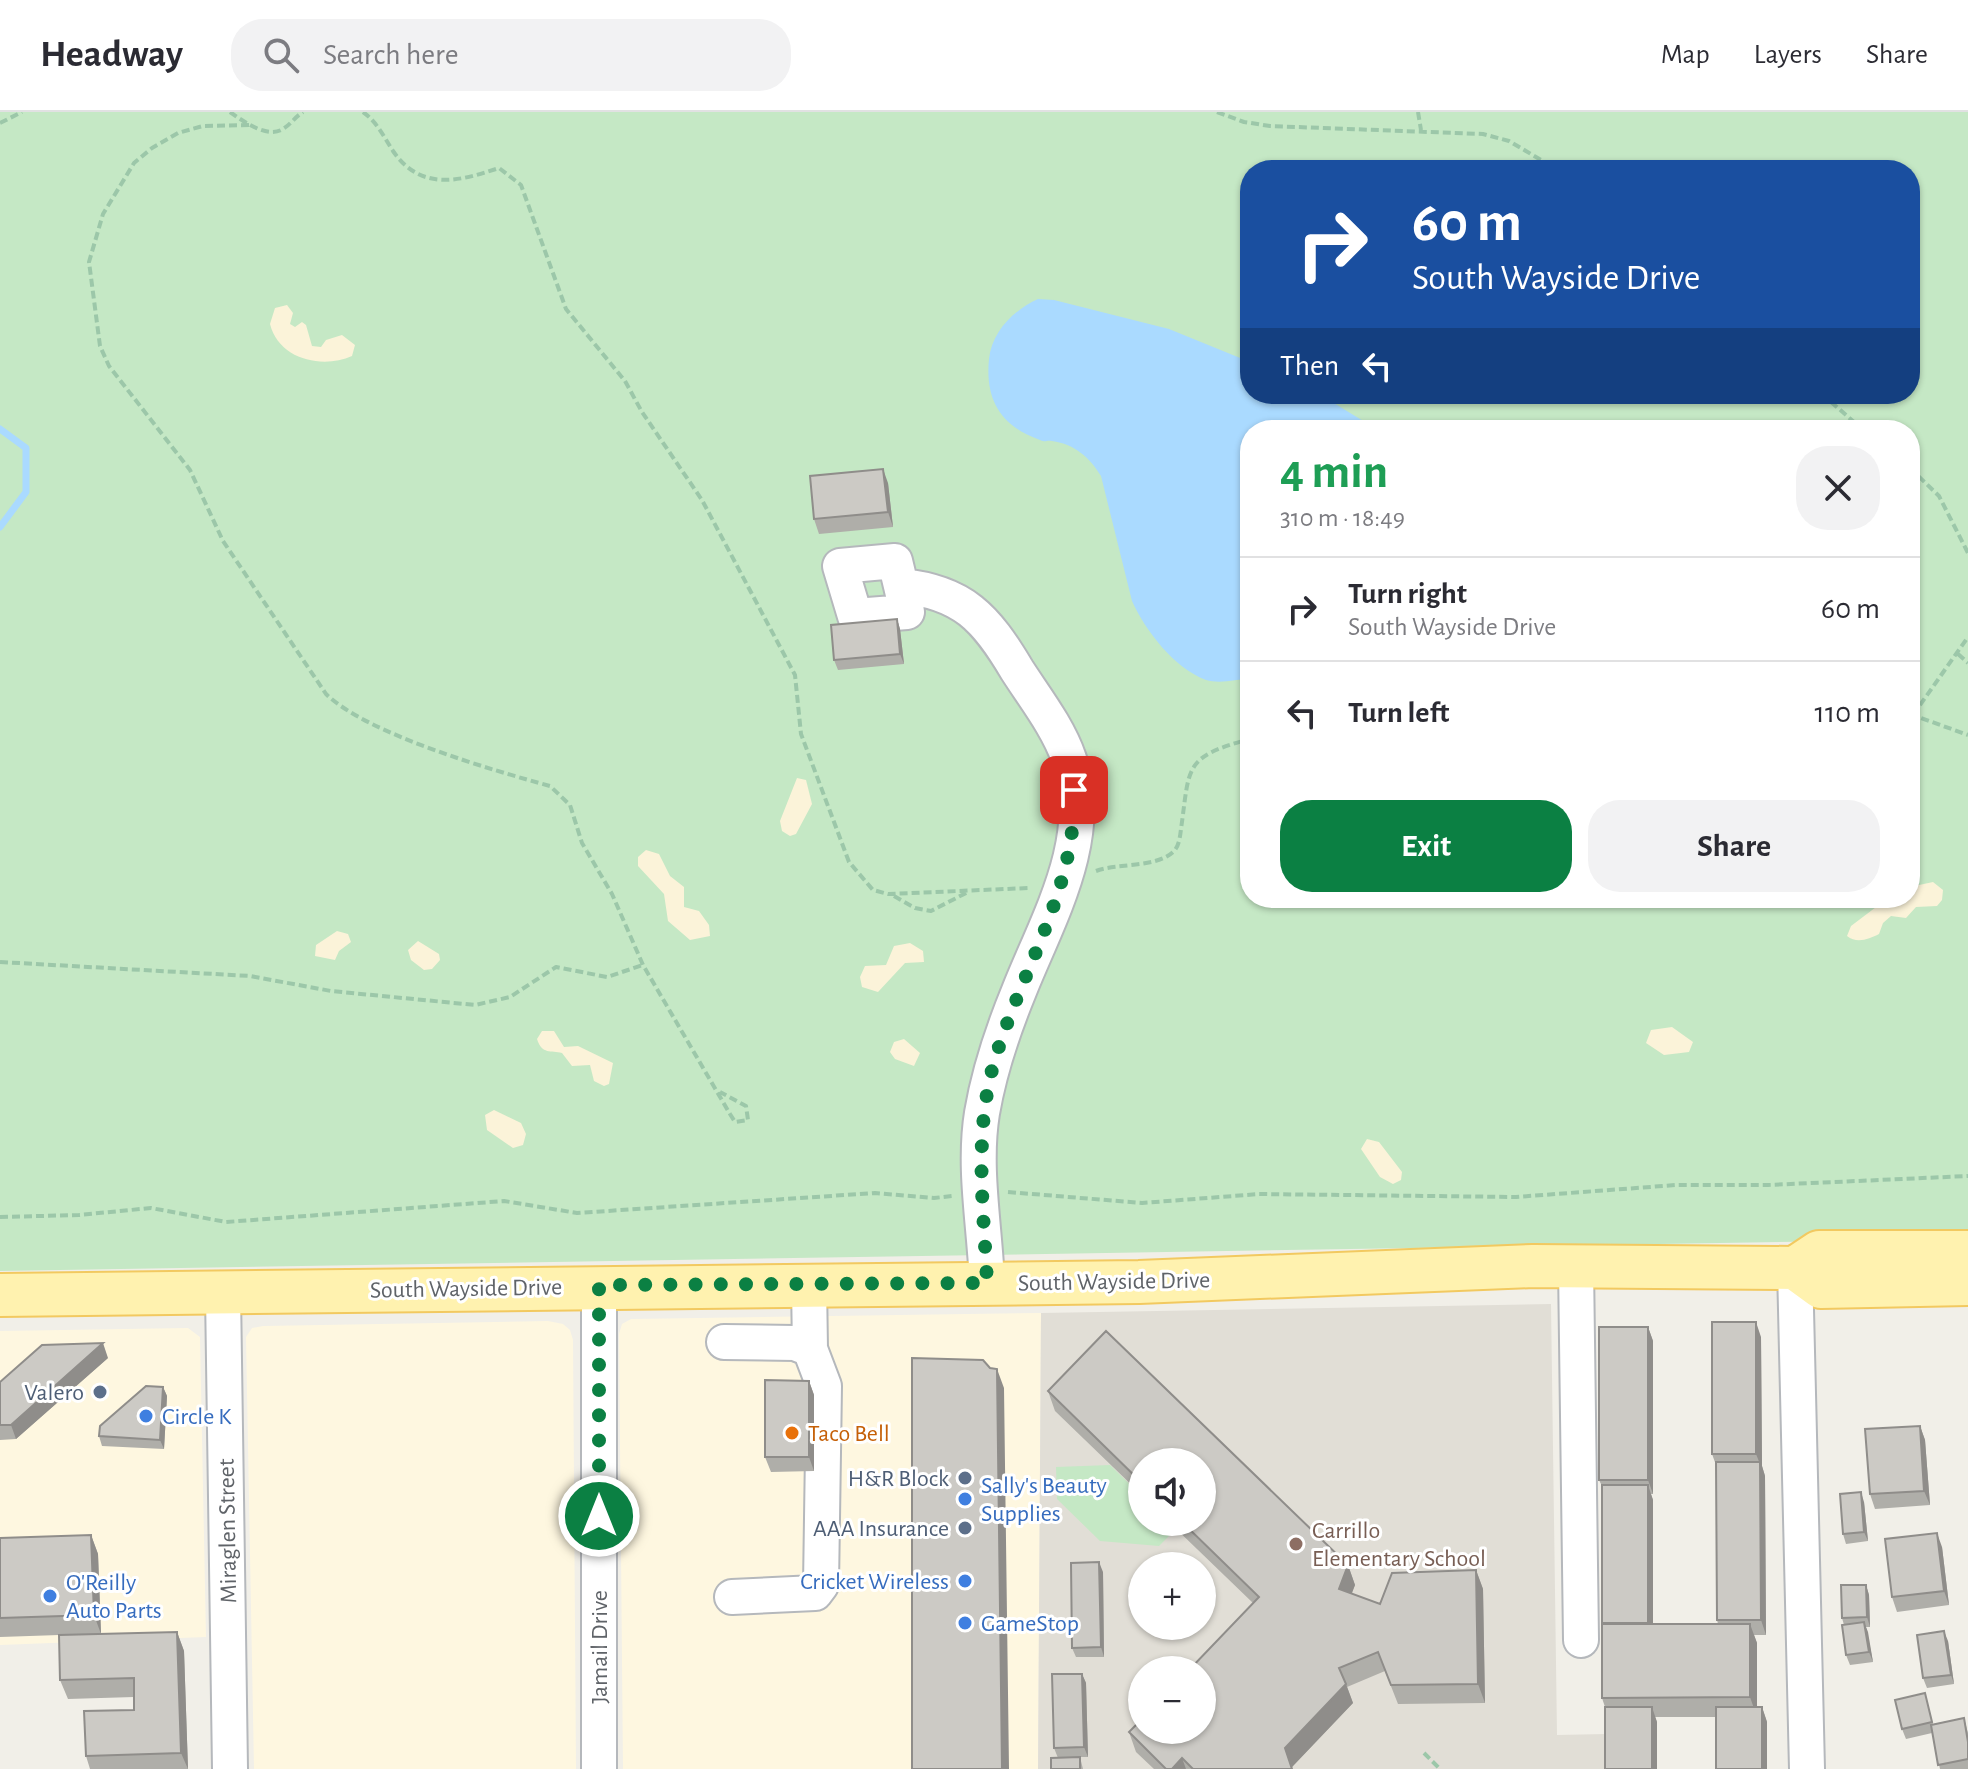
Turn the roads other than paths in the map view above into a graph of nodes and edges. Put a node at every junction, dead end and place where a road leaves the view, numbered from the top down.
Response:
1 (901, 586) dead end
2 (1968, 1239) edge
3 (1968, 1252) edge
4 (1576, 1266) junction
5 (1795, 1268) junction
6 (1855, 1269) junction
7 (987, 1283) junction
8 (809, 1284) junction
9 (1968, 1284) edge
10 (599, 1285) junction
11 (223, 1293) junction
12 (0, 1295) edge
13 (1968, 1311) edge
14 (724, 1342) dead end
15 (810, 1349) junction
16 (732, 1597) dead end
17 (1581, 1640) dead end
18 (230, 1769) edge
19 (599, 1769) edge
20 (1807, 1769) edge

1 - 7 street
2 - 6 main road
3 - 6 main road, South Wayside Drive
4 - 5 main road, South Wayside Drive
4 - 7 main road, South Wayside Drive
4 - 17 street
5 - 6 main road, South Wayside Drive
5 - 20 street
6 - 9 main road, South Wayside Drive
6 - 13 main road
7 - 8 main road, South Wayside Drive
8 - 10 main road, South Wayside Drive
8 - 15 street
10 - 11 main road, South Wayside Drive
10 - 19 street, Jamail Drive
11 - 12 main road, South Wayside Drive
11 - 18 street, Miraglen Street
14 - 15 street
15 - 16 street

